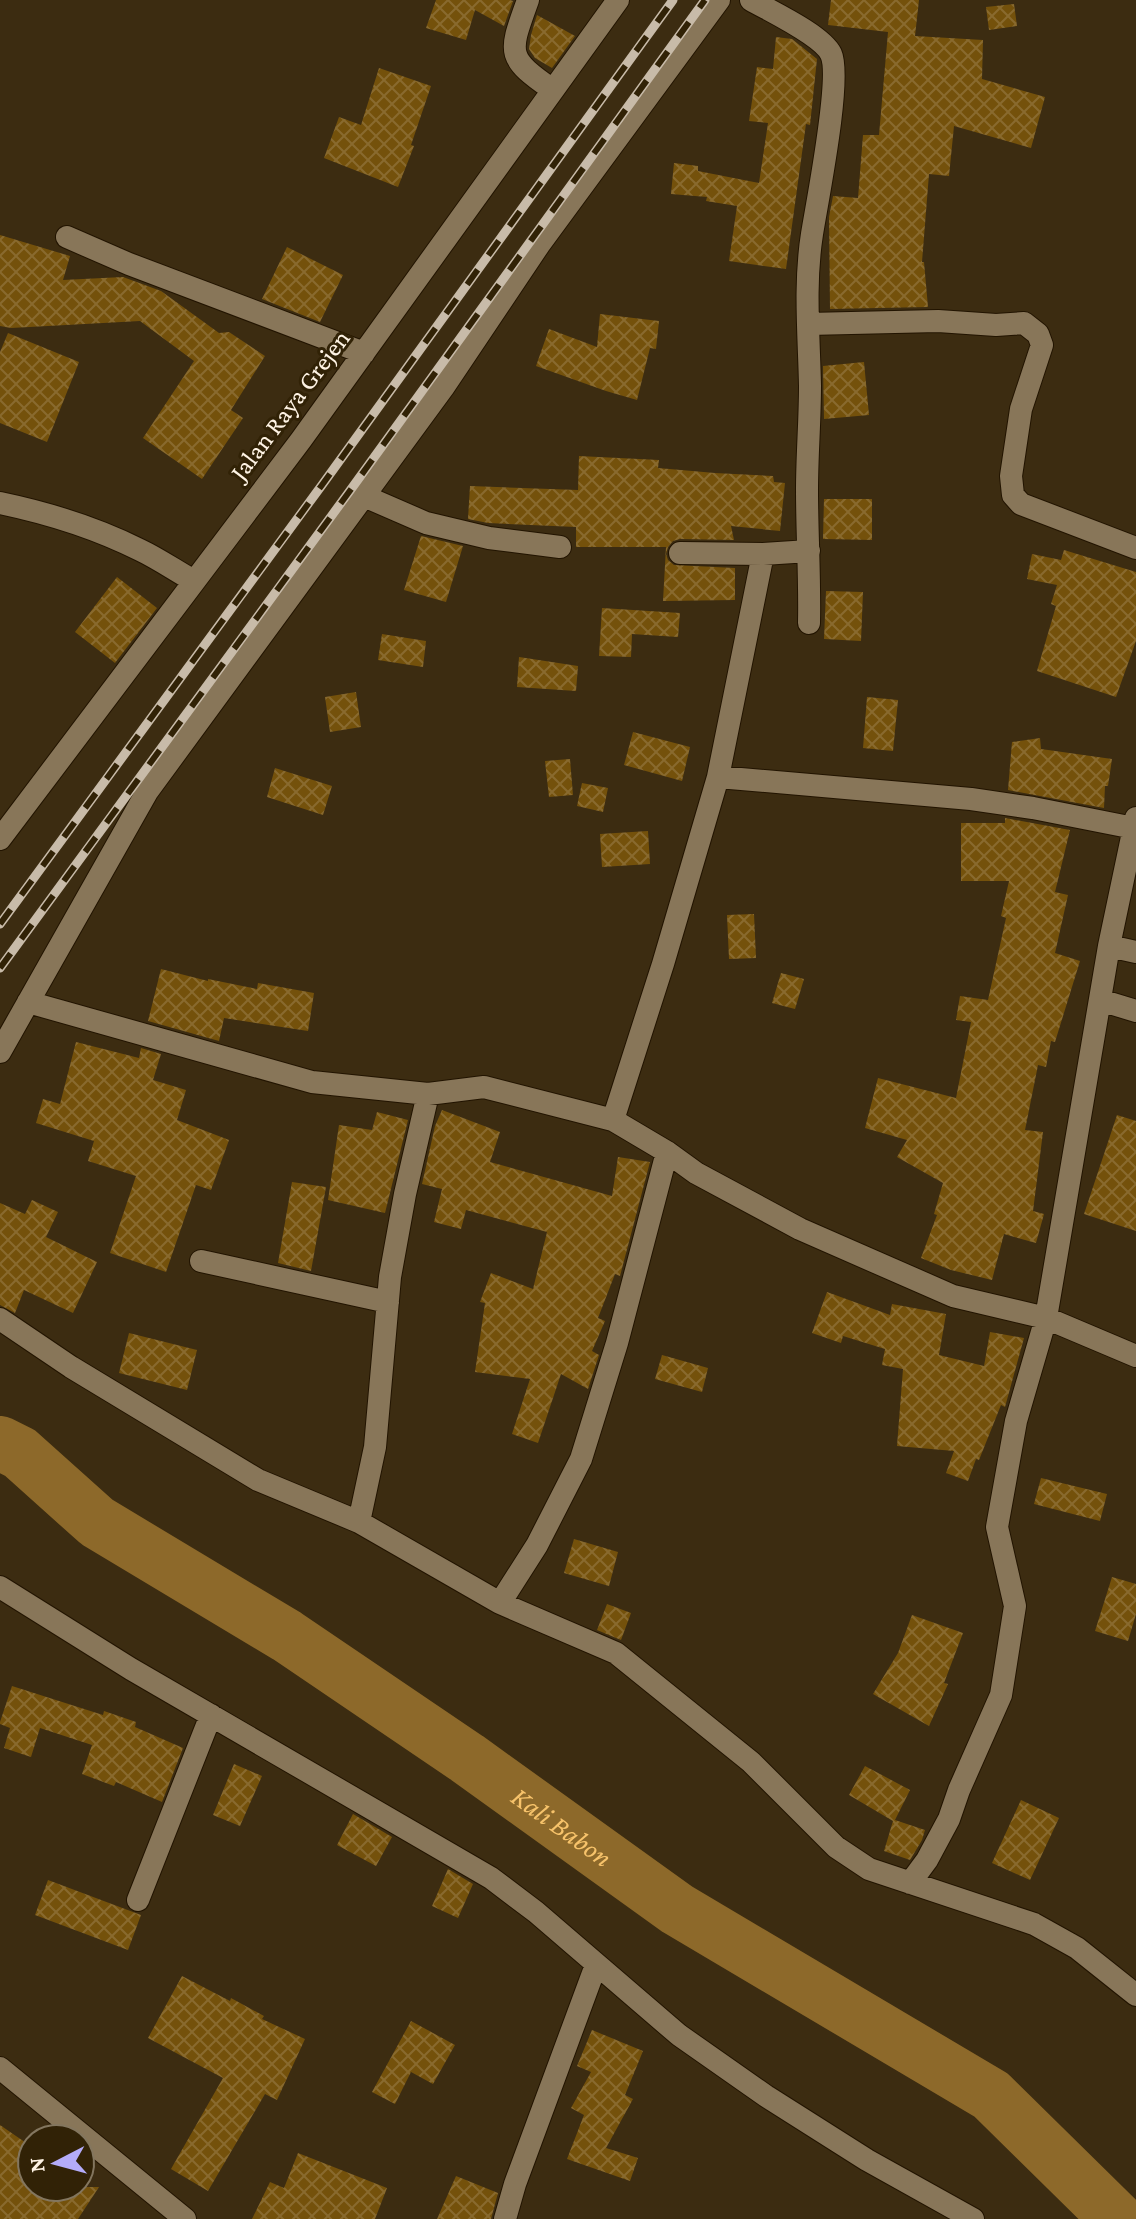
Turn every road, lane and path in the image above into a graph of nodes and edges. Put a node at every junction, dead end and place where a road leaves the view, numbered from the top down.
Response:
1 (528, 0) edge
2 (618, 0) edge
3 (719, 0) edge
4 (751, 0) edge
5 (553, 90) junction
6 (67, 237) dead end
7 (808, 324) junction
8 (364, 353) junction
9 (364, 496) junction
10 (0, 503) edge
11 (560, 547) dead end
12 (1136, 548) edge
13 (809, 551) junction
14 (680, 553) dead end
15 (763, 554) junction
16 (194, 581) junction
17 (809, 623) dead end
18 (718, 777) junction
19 (1135, 823) edge
20 (0, 839) edge
21 (1109, 946) junction
22 (1136, 952) edge
23 (1100, 1000) junction
24 (28, 1002) junction
25 (1136, 1011) edge
26 (0, 1052) edge
27 (428, 1094) junction
28 (613, 1120) junction
29 (667, 1152) junction
30 (201, 1261) dead end
31 (388, 1302) junction
32 (1046, 1318) junction
33 (0, 1319) edge
34 (1136, 1356) edge
35 (359, 1522) junction
36 (0, 1587) edge
37 (500, 1603) junction
38 (211, 1715) junction
39 (910, 1883) junction
40 (138, 1900) dead end
41 (596, 1965) junction
42 (1136, 1995) edge
43 (0, 2068) edge
44 (185, 2219) edge
45 (505, 2219) edge
46 (973, 2219) edge

1 - 5 street
2 - 5 street, Jalan Raya Grejen
3 - 9 street
4 - 7 street
5 - 8 street, Jalan Raya Grejen
6 - 8 street
7 - 12 street
7 - 13 street
8 - 16 street, Jalan Raya Grejen
9 - 11 street
9 - 24 street
10 - 16 street
13 - 15 street
13 - 17 street
14 - 15 street
15 - 18 street
16 - 20 street, Jalan Raya Grejen
18 - 19 street
18 - 28 street
19 - 21 street
21 - 22 street
21 - 23 street
23 - 25 street
23 - 32 street
24 - 26 street
24 - 27 street
27 - 28 street
27 - 31 street
28 - 29 street
29 - 32 street
29 - 37 street
30 - 31 street
31 - 35 street
32 - 34 street
32 - 39 street
33 - 35 street
35 - 37 street
36 - 38 street
37 - 39 street
38 - 40 street
38 - 41 street
39 - 42 street
41 - 45 street
41 - 46 street
43 - 44 street

